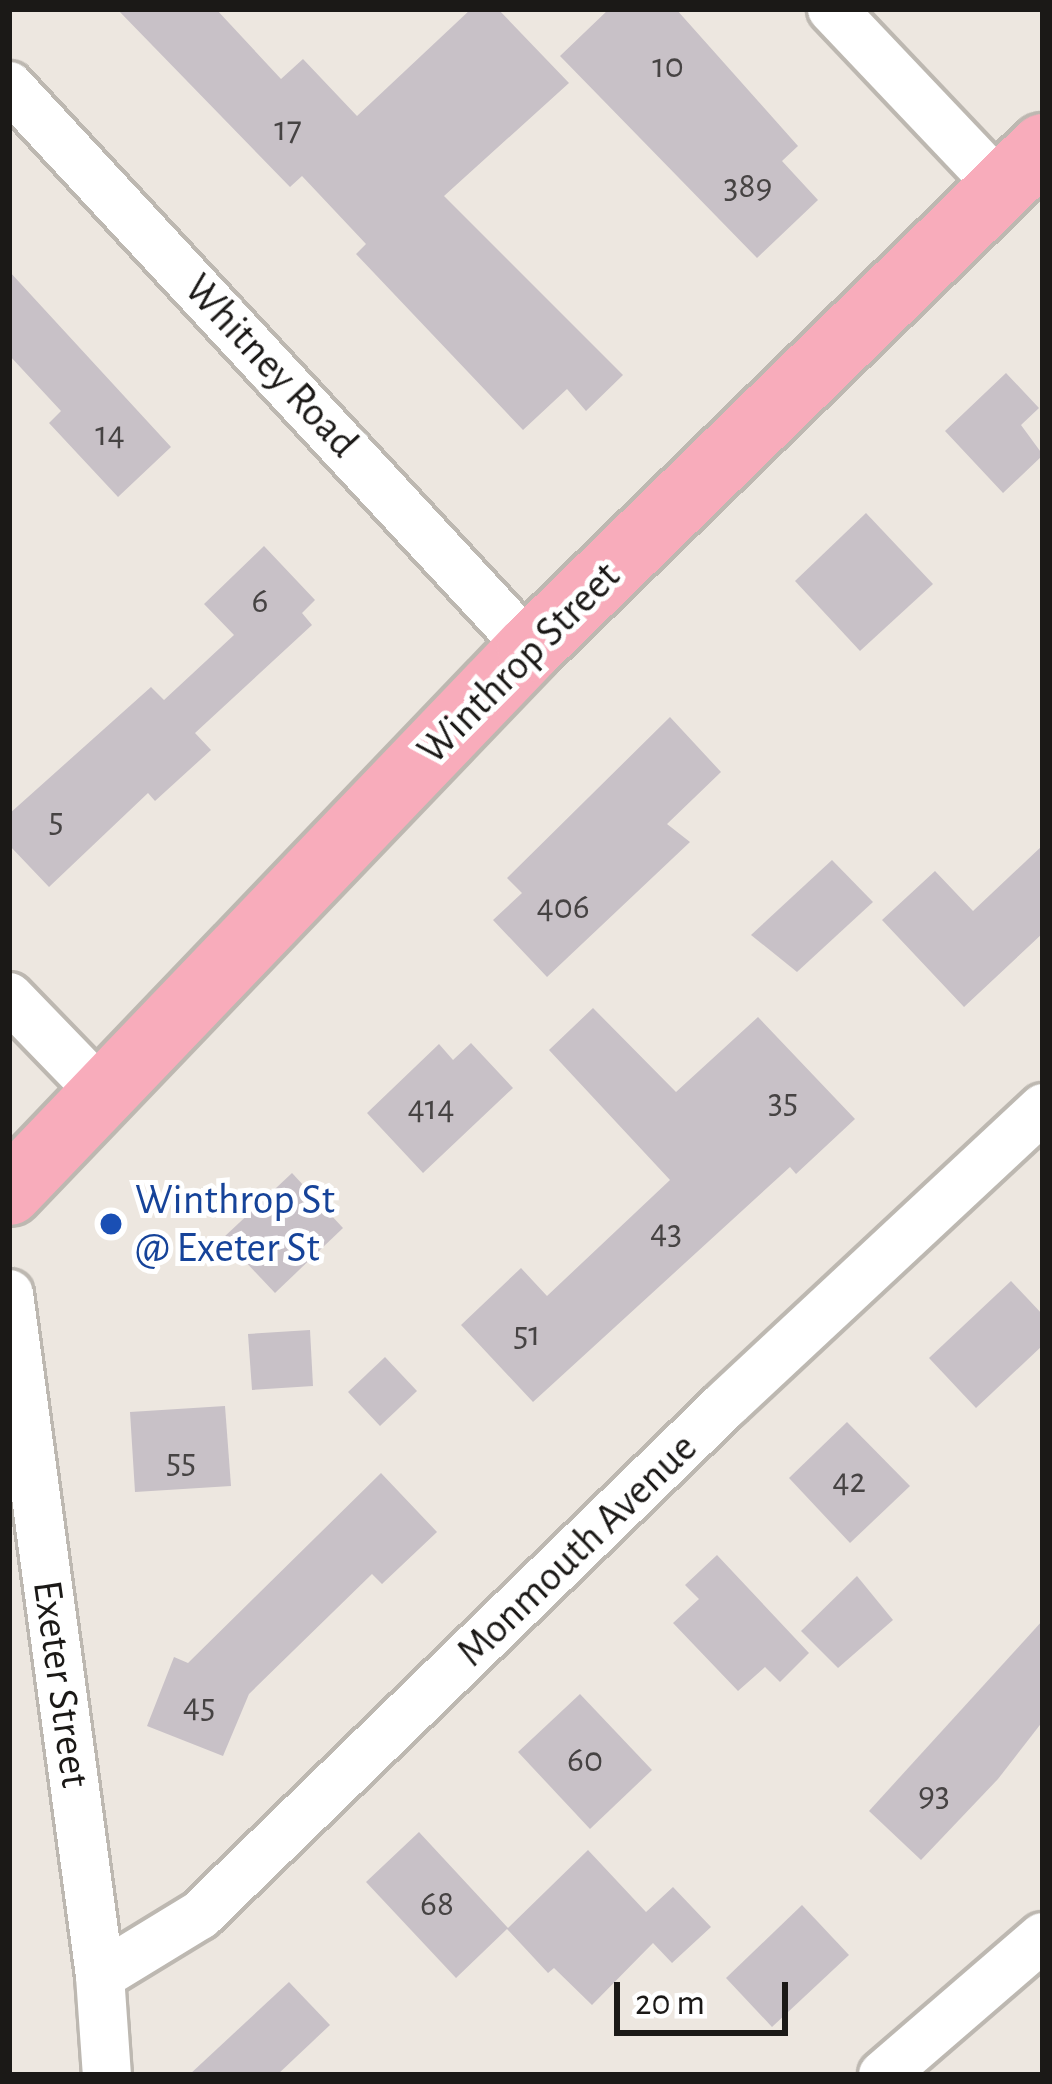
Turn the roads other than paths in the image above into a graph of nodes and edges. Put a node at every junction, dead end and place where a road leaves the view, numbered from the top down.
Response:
1 (832, 9) edge
2 (9, 86) edge
3 (1022, 167) edge
4 (530, 648) junction
5 (9, 997) edge
6 (103, 1094) junction
7 (1043, 1108) edge
8 (9, 1192) edge
9 (9, 1294) edge
10 (1043, 1937) edge
11 (100, 1976) junction
12 (107, 2075) edge
13 (883, 2075) edge

1 - 3 street
2 - 4 street, Whitney Road
3 - 4 main road, Winthrop Street
4 - 6 main road, Winthrop Street
5 - 6 street
6 - 8 main road, Winthrop Street
7 - 11 street, Monmouth Avenue
9 - 11 street, Exeter Street
10 - 13 street
11 - 12 street, Exeter Street

